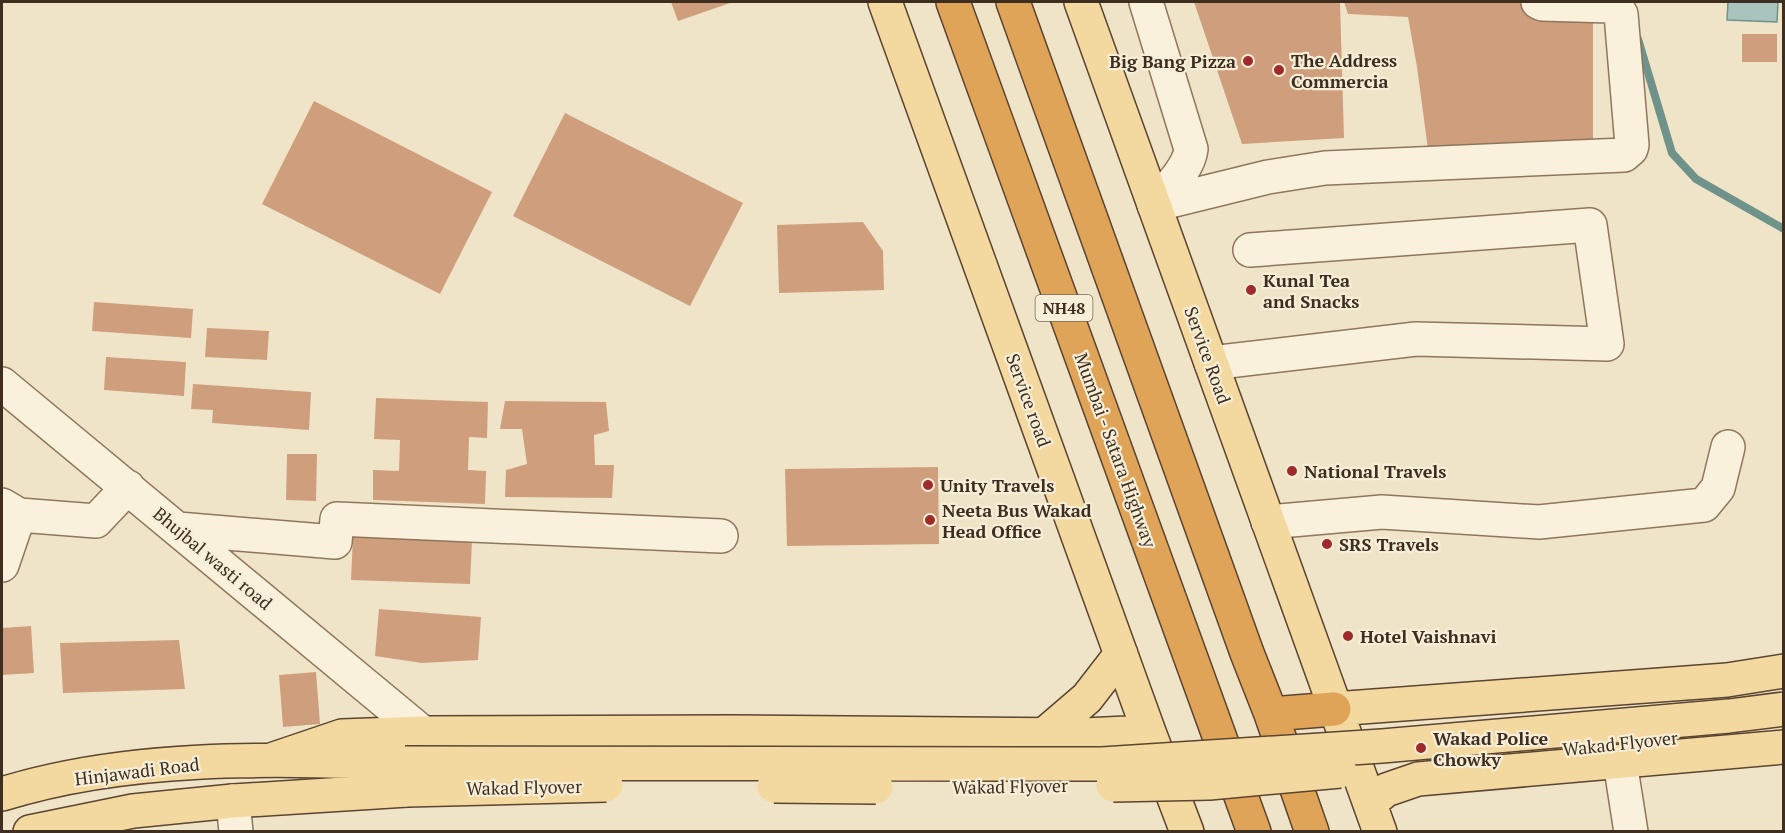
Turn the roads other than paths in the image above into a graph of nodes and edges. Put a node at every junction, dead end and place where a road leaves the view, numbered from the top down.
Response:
1 (885, 2) edge
2 (953, 2) edge
3 (1013, 2) edge
4 (1081, 2) edge
5 (1146, 2) edge
6 (1538, 2) edge
7 (1154, 205) junction
8 (1250, 250) dead end
9 (1211, 363) junction
10 (2, 384) edge
11 (1728, 447) dead end
12 (128, 488) junction
13 (10, 510) edge
14 (1268, 522) junction
15 (178, 529) junction
16 (721, 536) dead end
17 (2, 565) edge
18 (1121, 654) junction
19 (1784, 671) edge
20 (1727, 680) junction
21 (1334, 709) junction
22 (1784, 709) edge
23 (1271, 714) junction
24 (1784, 724) edge
25 (1149, 732) junction
26 (423, 733) junction
27 (1045, 734) junction
28 (1784, 747) edge
29 (1740, 751) junction
30 (274, 759) junction
31 (1620, 762) junction
32 (406, 777) junction
33 (2, 795) edge
34 (235, 816) edge
35 (1375, 817) edge
36 (30, 831) edge
37 (1187, 831) edge
38 (1254, 831) edge
39 (1312, 831) edge
40 (1631, 831) edge

1 - 18 main road, Service road
2 - 38 highway, Mumbai - Satara Highway / NH48
3 - 23 highway, NH48
4 - 7 main road, Service Road
5 - 7 street
6 - 7 street
7 - 9 main road, Service Road
8 - 9 street
9 - 14 main road, Service Road
10 - 12 street, Bhujbal wasti road
11 - 14 street
12 - 13 street
12 - 15 street, Bhujbal wasti road
13 - 17 street
14 - 21 main road, Service Road
15 - 16 street
15 - 26 street, Bhujbal wasti road
18 - 25 main road, Service road
18 - 27 main road
19 - 20 main road
20 - 21 main road
20 - 29 main road
21 - 23 highway
21 - 35 main road, Service Road
22 - 32 main road, Wakad Flyover, bridge
23 - 39 highway, NH48
24 - 32 main road, Wakad Flyover, bridge
25 - 27 main road
25 - 37 main road, Service road
26 - 27 main road
26 - 30 main road
28 - 29 main road
29 - 31 main road
30 - 32 main road, Wakad Flyover
30 - 33 main road, Hinjawadi Road
31 - 35 main road
31 - 40 street
32 - 34 main road, Wakad Flyover
34 - 36 main road

